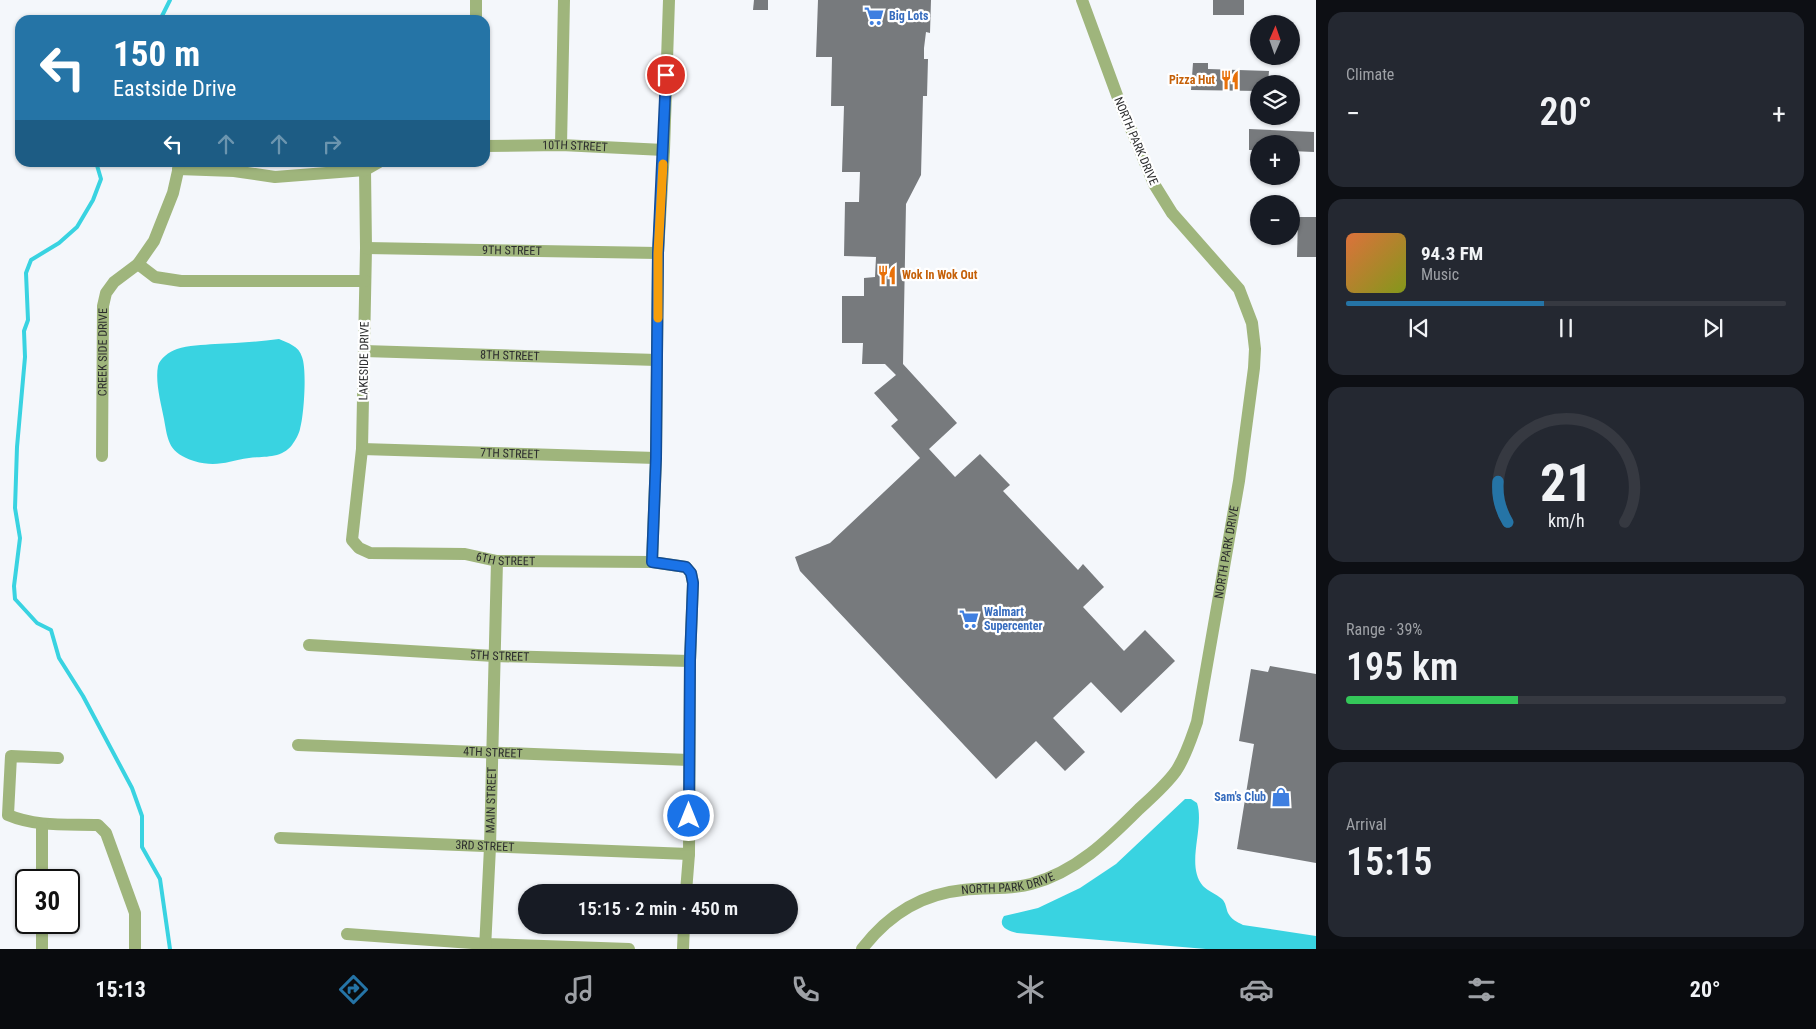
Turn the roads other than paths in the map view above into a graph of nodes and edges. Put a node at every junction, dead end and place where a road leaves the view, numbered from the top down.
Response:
1 (476, 0) edge
2 (564, 0) edge
3 (669, 0) edge
4 (1082, 0) edge
5 (476, 15) edge
6 (561, 145) junction
7 (490, 146) edge
8 (664, 150) junction
9 (179, 167) edge
10 (190, 167) edge
11 (355, 167) edge
12 (363, 167) edge
13 (366, 248) junction
14 (658, 253) junction
15 (138, 264) junction
16 (365, 281) junction
17 (364, 351) junction
18 (657, 360) junction
19 (362, 449) junction
20 (102, 456) dead end
21 (656, 458) junction
22 (359, 548) joint
23 (497, 561) junction
24 (652, 562) junction
25 (309, 645) dead end
26 (494, 656) junction
27 (690, 660) junction
28 (298, 745) dead end
29 (493, 753) junction
30 (58, 758) dead end
31 (689, 760) junction
32 (42, 824) junction
33 (280, 838) dead end
34 (490, 847) junction
35 (689, 854) junction
36 (42, 869) edge
37 (687, 884) edge
38 (42, 934) edge
39 (347, 934) dead end
40 (684, 934) edge
41 (485, 946) edge
42 (42, 949) edge
43 (135, 949) edge
44 (629, 949) edge
45 (683, 949) edge
46 (862, 949) edge

1 - 5 street
2 - 6 street
3 - 8 street
4 - 46 street, NORTH PARK DRIVE
6 - 7 street, 10TH STREET
6 - 8 street, 10TH STREET
8 - 14 street
9 - 15 street, CREEK SIDE DRIVE
10 - 11 street
12 - 13 street, LAKESIDE DRIVE
13 - 14 street, 9TH STREET
13 - 16 street, LAKESIDE DRIVE
14 - 18 street
15 - 16 street
15 - 20 street, CREEK SIDE DRIVE
16 - 17 street, LAKESIDE DRIVE
17 - 18 street, 8TH STREET
17 - 19 street, LAKESIDE DRIVE
18 - 21 street
19 - 21 street, 7TH STREET
19 - 22 street, LAKESIDE DRIVE
21 - 24 street
22 - 23 street, 6TH STREET
23 - 24 street, 6TH STREET
23 - 26 street, MAIN STREET
24 - 27 street, 6TH STREET
25 - 26 street, 5TH STREET
26 - 27 street, 5TH STREET
26 - 29 street, MAIN STREET
27 - 31 street, 6TH STREET
28 - 29 street, 4TH STREET
29 - 31 street, 4TH STREET
29 - 34 street, MAIN STREET
30 - 32 street
31 - 35 street, 6TH STREET
32 - 36 street
32 - 43 street
33 - 34 street, 3RD STREET
34 - 35 street, 3RD STREET
34 - 41 street, MAIN STREET
35 - 37 street, 6TH STREET
38 - 42 street
39 - 41 street
40 - 45 street
41 - 44 street

